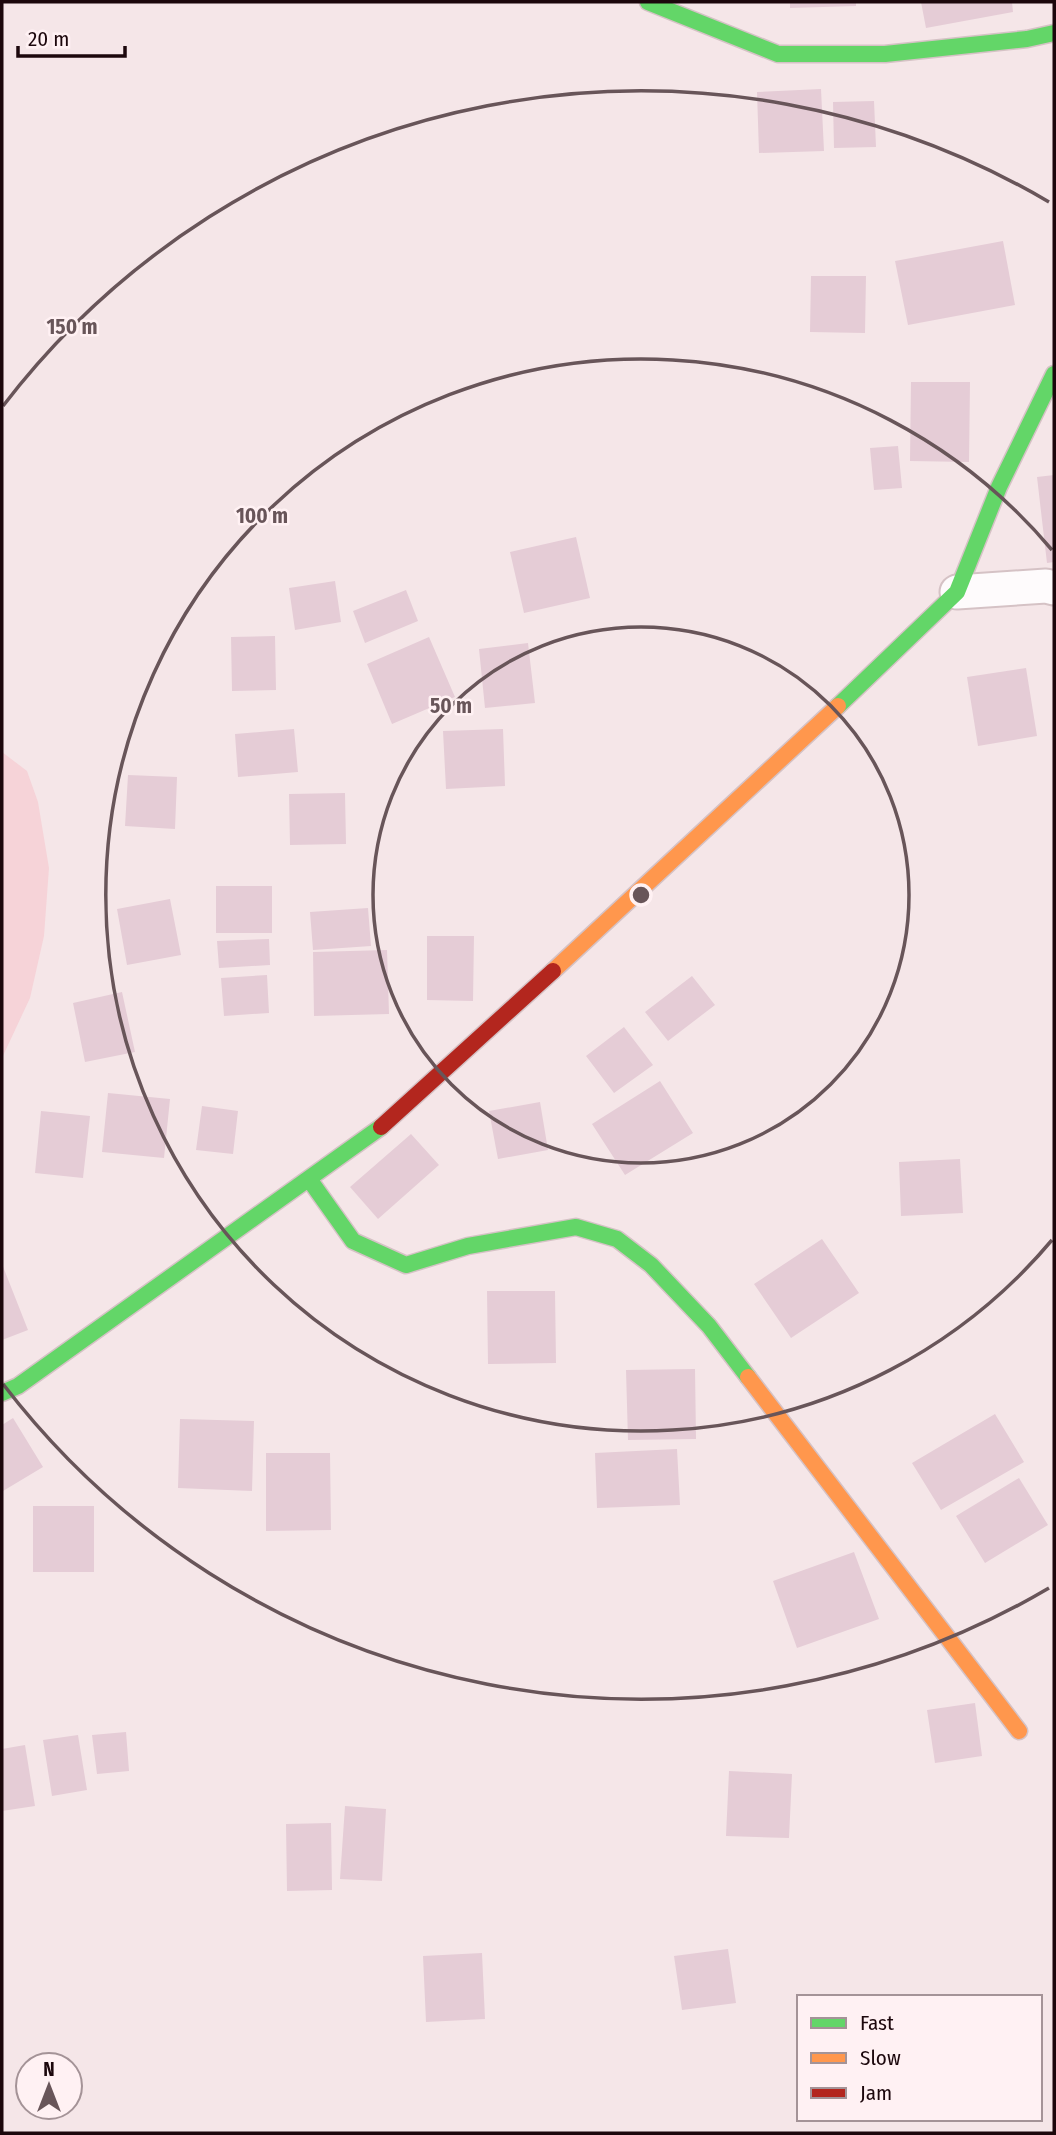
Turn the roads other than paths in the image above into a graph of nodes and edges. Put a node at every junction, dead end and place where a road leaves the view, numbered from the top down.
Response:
1 (648, 2) edge
2 (1054, 33) edge
3 (1054, 374) edge
4 (1054, 588) edge
5 (957, 592) junction
6 (309, 1179) junction
7 (2, 1393) edge
8 (1019, 1731) dead end

1 - 2 street
3 - 5 street
4 - 5 street
5 - 6 street
6 - 7 street
6 - 8 street

